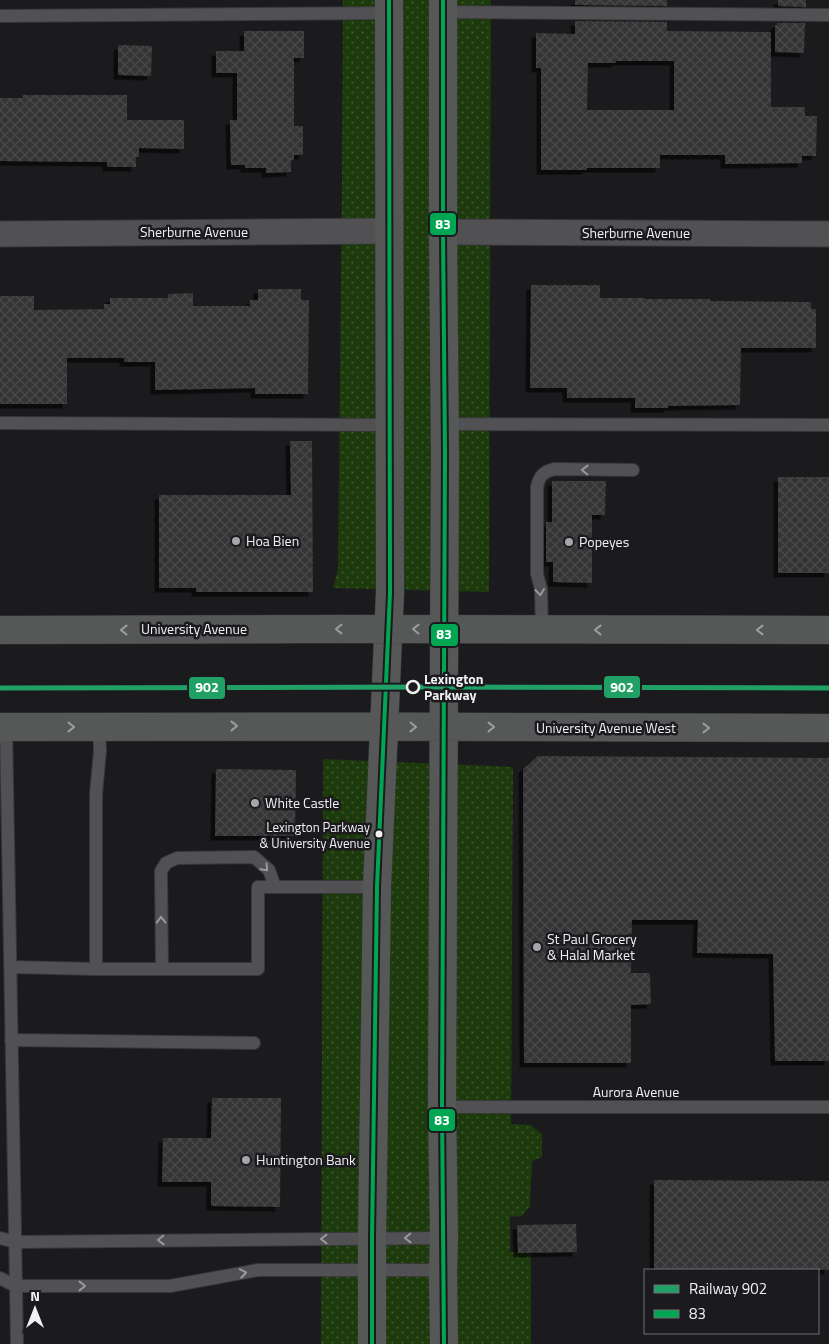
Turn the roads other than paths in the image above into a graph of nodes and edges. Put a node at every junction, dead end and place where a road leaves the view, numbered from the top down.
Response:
1 (443, 6) edge
2 (389, 7) edge
3 (829, 15) edge
4 (0, 16) edge
5 (389, 231) junction
6 (443, 232) junction
7 (0, 234) edge
8 (829, 234) edge
9 (0, 423) edge
10 (444, 424) junction
11 (390, 425) junction
12 (829, 425) edge
13 (633, 470) dead end
14 (388, 629) junction
15 (0, 630) edge
16 (443, 630) junction
17 (542, 630) junction
18 (829, 630) edge
19 (100, 726) junction
20 (384, 726) junction
21 (3, 727) edge
22 (443, 727) junction
23 (829, 728) edge
24 (275, 887) junction
25 (377, 887) junction
26 (10, 967) junction
27 (162, 968) junction
28 (96, 969) junction
29 (11, 1040) junction
30 (254, 1043) dead end
31 (442, 1107) junction
32 (829, 1107) edge
33 (0, 1238) edge
34 (444, 1238) junction
35 (372, 1239) junction
36 (16, 1242) junction
37 (372, 1269) junction
38 (443, 1270) junction
39 (0, 1278) edge
40 (15, 1286) junction
41 (16, 1344) edge
42 (372, 1344) edge
43 (444, 1344) edge

1 - 3 lane
1 - 6 main road
2 - 4 lane
2 - 5 main road
5 - 7 street, Sherburne Avenue
5 - 11 main road
6 - 8 street, Sherburne Avenue
6 - 10 main road
9 - 11 lane
10 - 12 lane
10 - 16 main road
11 - 14 main road
13 -> 17 lane
14 -> 15 main road, University Avenue
16 -> 14 main road
14 - 20 main road
16 - 17 main road
16 - 22 main road
18 -> 17 main road
19 -> 20 main road
21 -> 19 main road
19 - 28 lane
20 -> 22 main road, University Avenue West
20 - 25 main road
21 - 26 lane
22 -> 23 main road, University Avenue West
22 - 31 main road
24 - 25 lane
24 - 27 lane
27 -> 24 lane
25 - 35 main road
26 - 28 lane
26 - 29 lane
27 - 28 lane
29 - 30 lane
29 - 36 lane
31 - 32 lane, Aurora Avenue
31 - 34 main road
33 - 36 lane
34 -> 35 lane
34 - 38 main road
35 -> 36 lane
35 - 37 main road
36 - 40 lane
37 - 38 lane
40 -> 37 lane
37 - 42 main road
38 - 43 main road
39 - 40 lane
40 - 41 lane

